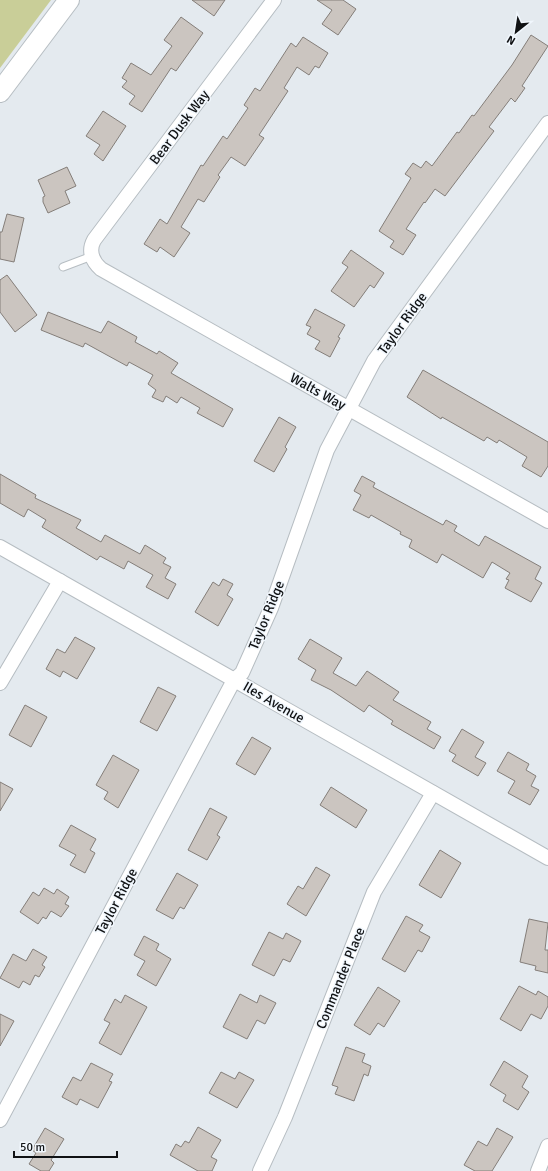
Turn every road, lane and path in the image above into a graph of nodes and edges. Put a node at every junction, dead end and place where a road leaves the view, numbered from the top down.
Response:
1 (69, 0) edge
2 (274, 0) edge
3 (0, 92) edge
4 (548, 123) edge
5 (92, 256) junction
6 (63, 267) dead end
7 (349, 408) junction
8 (548, 521) edge
9 (0, 546) edge
10 (60, 581) junction
11 (234, 680) junction
12 (0, 683) edge
13 (433, 793) junction
14 (548, 858) edge
15 (0, 1120) edge
16 (548, 1146) edge
17 (260, 1171) edge
18 (538, 1171) edge

1 - 3 main road
2 - 5 street, Bear Dusk Way
4 - 7 street, Taylor Ridge
5 - 6 lane
5 - 7 street, Walts Way
7 - 8 street, Walts Way
7 - 11 street, Taylor Ridge
9 - 10 street, Iles Avenue
10 - 11 street, Iles Avenue
10 - 12 street
11 - 13 street, Iles Avenue
11 - 15 street, Taylor Ridge
13 - 14 street, Iles Avenue
13 - 17 street, Commander Place
16 - 18 street

